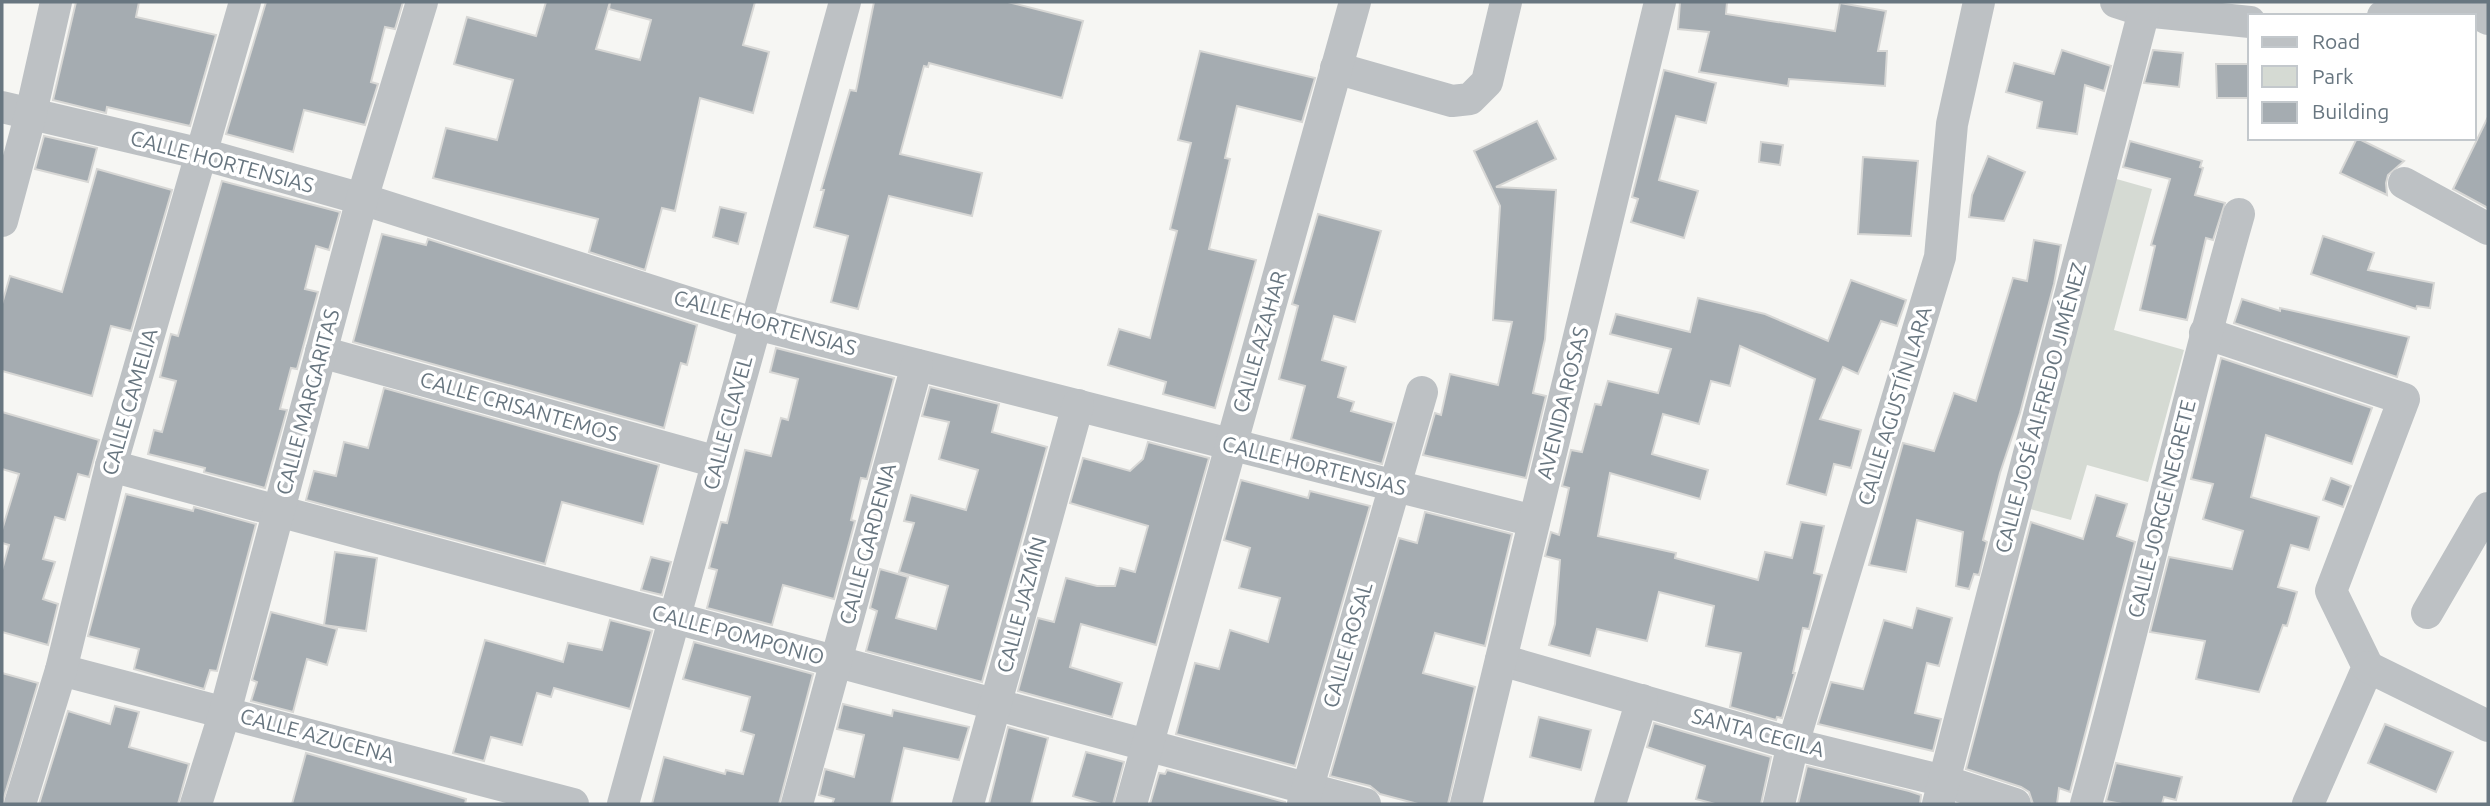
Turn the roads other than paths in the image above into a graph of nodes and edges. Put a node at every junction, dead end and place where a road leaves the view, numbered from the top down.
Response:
1 (56, 2) edge
2 (245, 2) edge
3 (422, 2) edge
4 (845, 2) edge
5 (1355, 2) edge
6 (1506, 2) edge
7 (1660, 2) edge
8 (1979, 2) edge
9 (2130, 7) edge
10 (2481, 11) edge
11 (2422, 14) edge
12 (2248, 22) edge
13 (1336, 68) junction
14 (16, 110) edge
15 (202, 155) junction
16 (2404, 183) dead end
17 (362, 199) junction
18 (2239, 214) dead end
19 (2, 220) edge
20 (2488, 229) edge
21 (756, 324) junction
22 (2205, 333) junction
23 (321, 352) junction
24 (917, 365) junction
25 (1422, 392) dead end
26 (1078, 405) junction
27 (1231, 445) junction
28 (718, 462) junction
29 (111, 466) junction
30 (1393, 486) junction
31 (2488, 508) edge
32 (278, 511) junction
33 (1534, 521) junction
34 (2427, 613) dead end
35 (674, 618) junction
36 (1501, 660) junction
37 (836, 662) junction
38 (2368, 667) junction
39 (61, 670) junction
40 (1642, 700) junction
41 (995, 704) junction
42 (225, 712) junction
43 (2488, 726) edge
44 (1793, 744) junction
45 (1148, 746) junction
46 (1941, 792) edge
47 (1305, 797) edge
48 (20, 804) edge
49 (196, 804) edge
50 (573, 804) edge
51 (623, 804) edge
52 (797, 804) edge
53 (968, 804) edge
54 (1132, 804) edge
55 (1365, 804) edge
56 (1466, 804) edge
57 (1610, 804) edge
58 (1779, 804) edge
59 (2015, 804) edge
60 (2087, 804) edge
61 (2308, 804) edge

1 - 14 street
2 - 15 street, CALLE CAMELIA
3 - 17 street, CALLE MARGARITAS
4 - 21 street, CALLE CLAVEL
5 - 13 street, CALLE AZAHAR
6 - 13 street
7 - 33 street, AVENIDA ROSAS
8 - 44 street, CALLE AGUSTÍN LARA
9 - 12 street
9 - 46 street, CALLE JOSÉ ALFREDO JIMÉNEZ
10 - 11 street
13 - 27 street, CALLE AZAHAR
14 - 15 street, CALLE HORTENSIAS
14 - 19 street
15 - 17 street, CALLE HORTENSIAS
15 - 29 street, CALLE CAMELIA
16 - 20 street
17 - 21 street, CALLE HORTENSIAS
17 - 23 street, CALLE MARGARITAS
18 - 22 street, CALLE JORGE NEGRETE
21 - 24 street, CALLE HORTENSIAS
21 - 28 street, CALLE CLAVEL
22 - 38 street
22 - 60 street, CALLE JORGE NEGRETE
23 - 28 street, CALLE CRISANTEMOS
23 - 32 street, CALLE MARGARITAS
24 - 26 street, CALLE HORTENSIAS
24 - 37 street, CALLE GARDENIA
25 - 30 street, CALLE ROSAL
26 - 27 street, CALLE HORTENSIAS
26 - 41 street, CALLE JAZMÍN
27 - 30 street, CALLE HORTENSIAS
27 - 45 street, CALLE AZAHAR
28 - 35 street, CALLE CLAVEL
29 - 32 street, CALLE POMPONIO
29 - 39 street, CALLE CAMELIA
30 - 33 street, CALLE HORTENSIAS
30 - 47 street, CALLE ROSAL
31 - 34 street
32 - 35 street, CALLE POMPONIO
32 - 42 street, CALLE MARGARITAS
33 - 36 street, AVENIDA ROSAS
35 - 37 street, CALLE POMPONIO
35 - 51 street, CALLE CLAVEL
36 - 40 street, SANTA CECILA
36 - 56 street, AVENIDA ROSAS
37 - 41 street, CALLE POMPONIO
37 - 52 street, CALLE GARDENIA
38 - 43 street
38 - 61 street
39 - 42 street, CALLE AZUCENA
39 - 48 street, CALLE CAMELIA
40 - 44 street, SANTA CECILA
40 - 57 street
41 - 45 street, CALLE POMPONIO
41 - 53 street, CALLE JAZMÍN
42 - 49 street, CALLE MARGARITAS
42 - 50 street, CALLE AZUCENA
44 - 46 street, SANTA CECILA
44 - 58 street, CALLE AGUSTÍN LARA
45 - 47 street, CALLE POMPONIO
45 - 54 street, CALLE AZAHAR
46 - 59 street, SANTA CECILA
47 - 55 street, CALLE POMPONIO

